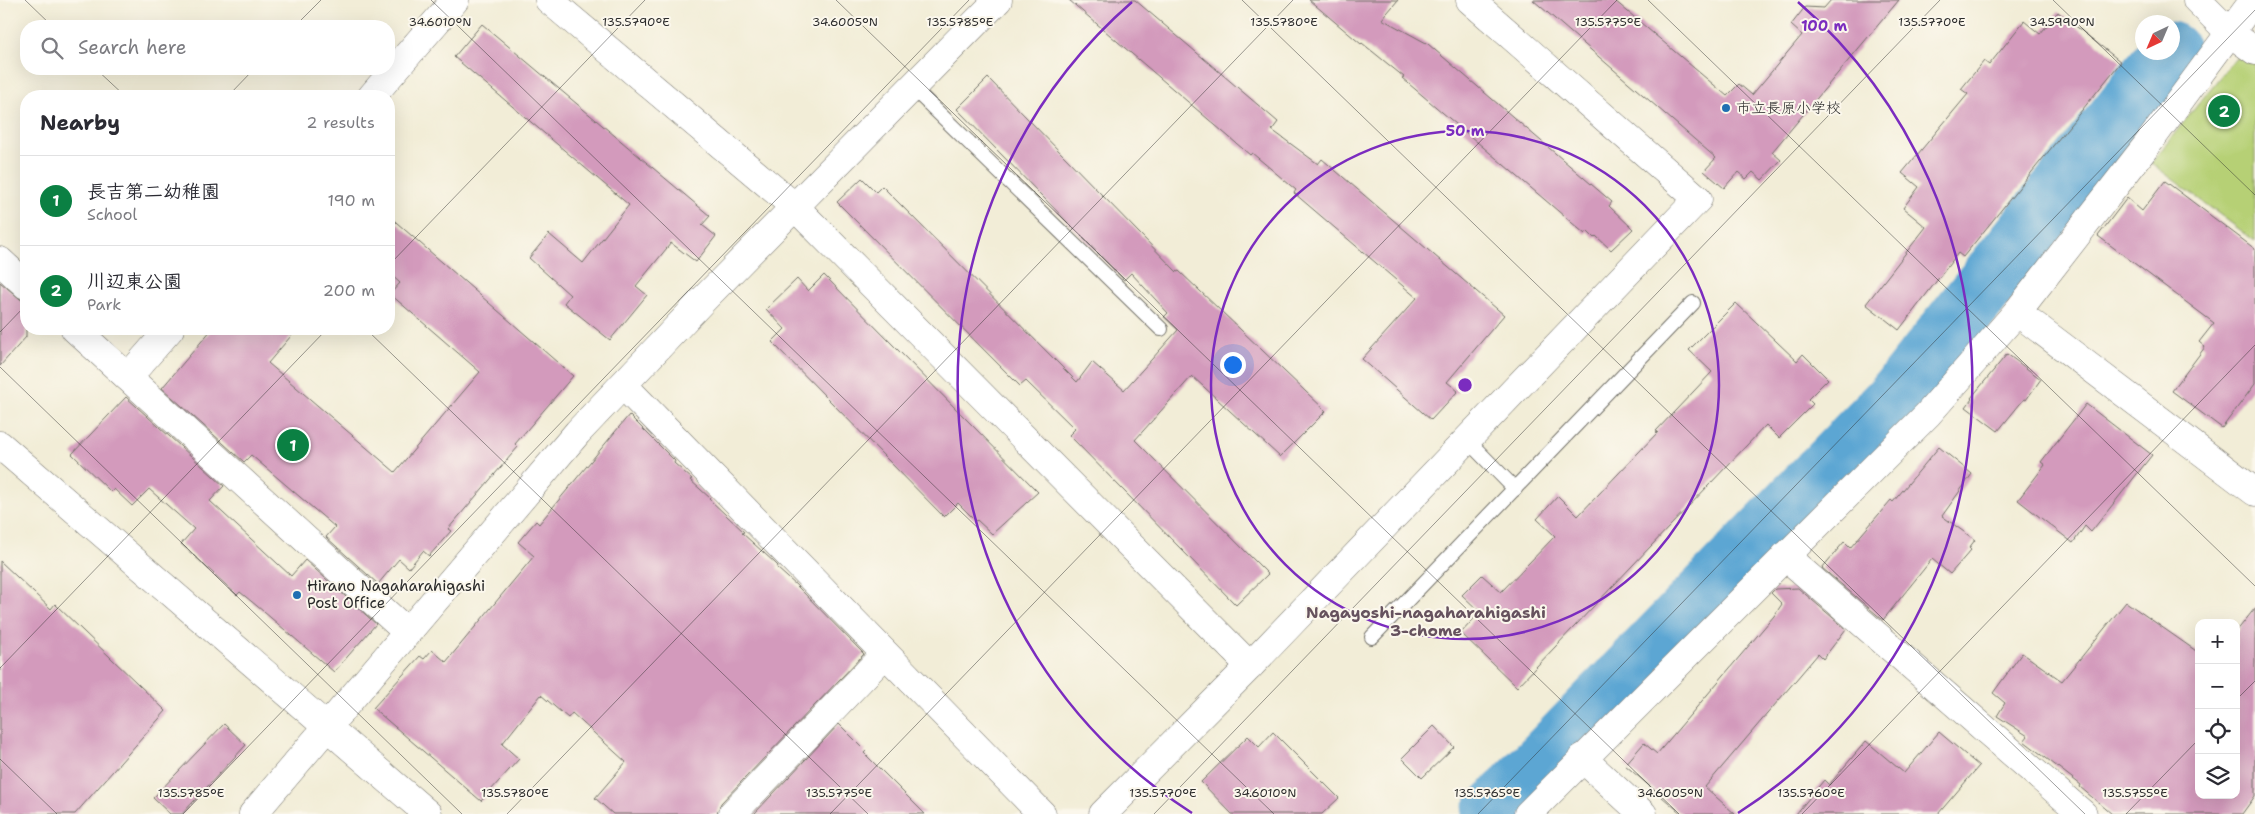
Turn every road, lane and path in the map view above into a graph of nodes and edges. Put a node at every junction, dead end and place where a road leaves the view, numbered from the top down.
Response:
1 (455, 0) edge
2 (549, 0) edge
3 (998, 0) edge
4 (1470, 0) edge
5 (2197, 0) edge
6 (2254, 0) edge
7 (2230, 32) junction
8 (2255, 51) edge
9 (395, 69) edge
10 (390, 75) edge
11 (913, 88) junction
12 (377, 90) edge
13 (795, 207) junction
14 (0, 261) edge
15 (20, 279) edge
16 (1694, 303) dead end
17 (2017, 312) junction
18 (1161, 329) dead end
19 (81, 335) edge
20 (165, 335) edge
21 (128, 378) junction
22 (623, 385) junction
23 (1467, 440) junction
24 (0, 445) edge
25 (1514, 489) junction
26 (2255, 492) edge
27 (1785, 556) junction
28 (407, 632) junction
29 (1372, 637) dead end
30 (886, 654) junction
31 (1250, 666) junction
32 (326, 727) junction
33 (1582, 758) junction
34 (741, 811) edge
35 (253, 814) edge
36 (428, 814) edge
37 (1042, 814) edge
38 (1103, 814) edge
39 (1528, 814) edge
40 (1643, 814) edge
41 (2083, 814) edge

1 - 9 street
2 - 13 street
3 - 11 street
4 - 23 street
5 - 7 street
6 - 7 street
7 - 8 street
7 - 17 street
10 - 12 street
11 - 13 street
11 - 18 lane
13 - 22 street
13 - 31 street
14 - 15 street
16 - 25 lane
17 - 26 street
17 - 27 street
19 - 21 street
20 - 21 street
21 - 28 street
22 - 28 street
22 - 30 street
23 - 25 lane
23 - 31 street
24 - 32 street
25 - 29 lane
27 - 33 street
27 - 41 street
28 - 32 street
30 - 34 street
30 - 37 street
31 - 38 street
32 - 35 street
32 - 36 street
33 - 39 street
33 - 40 street

